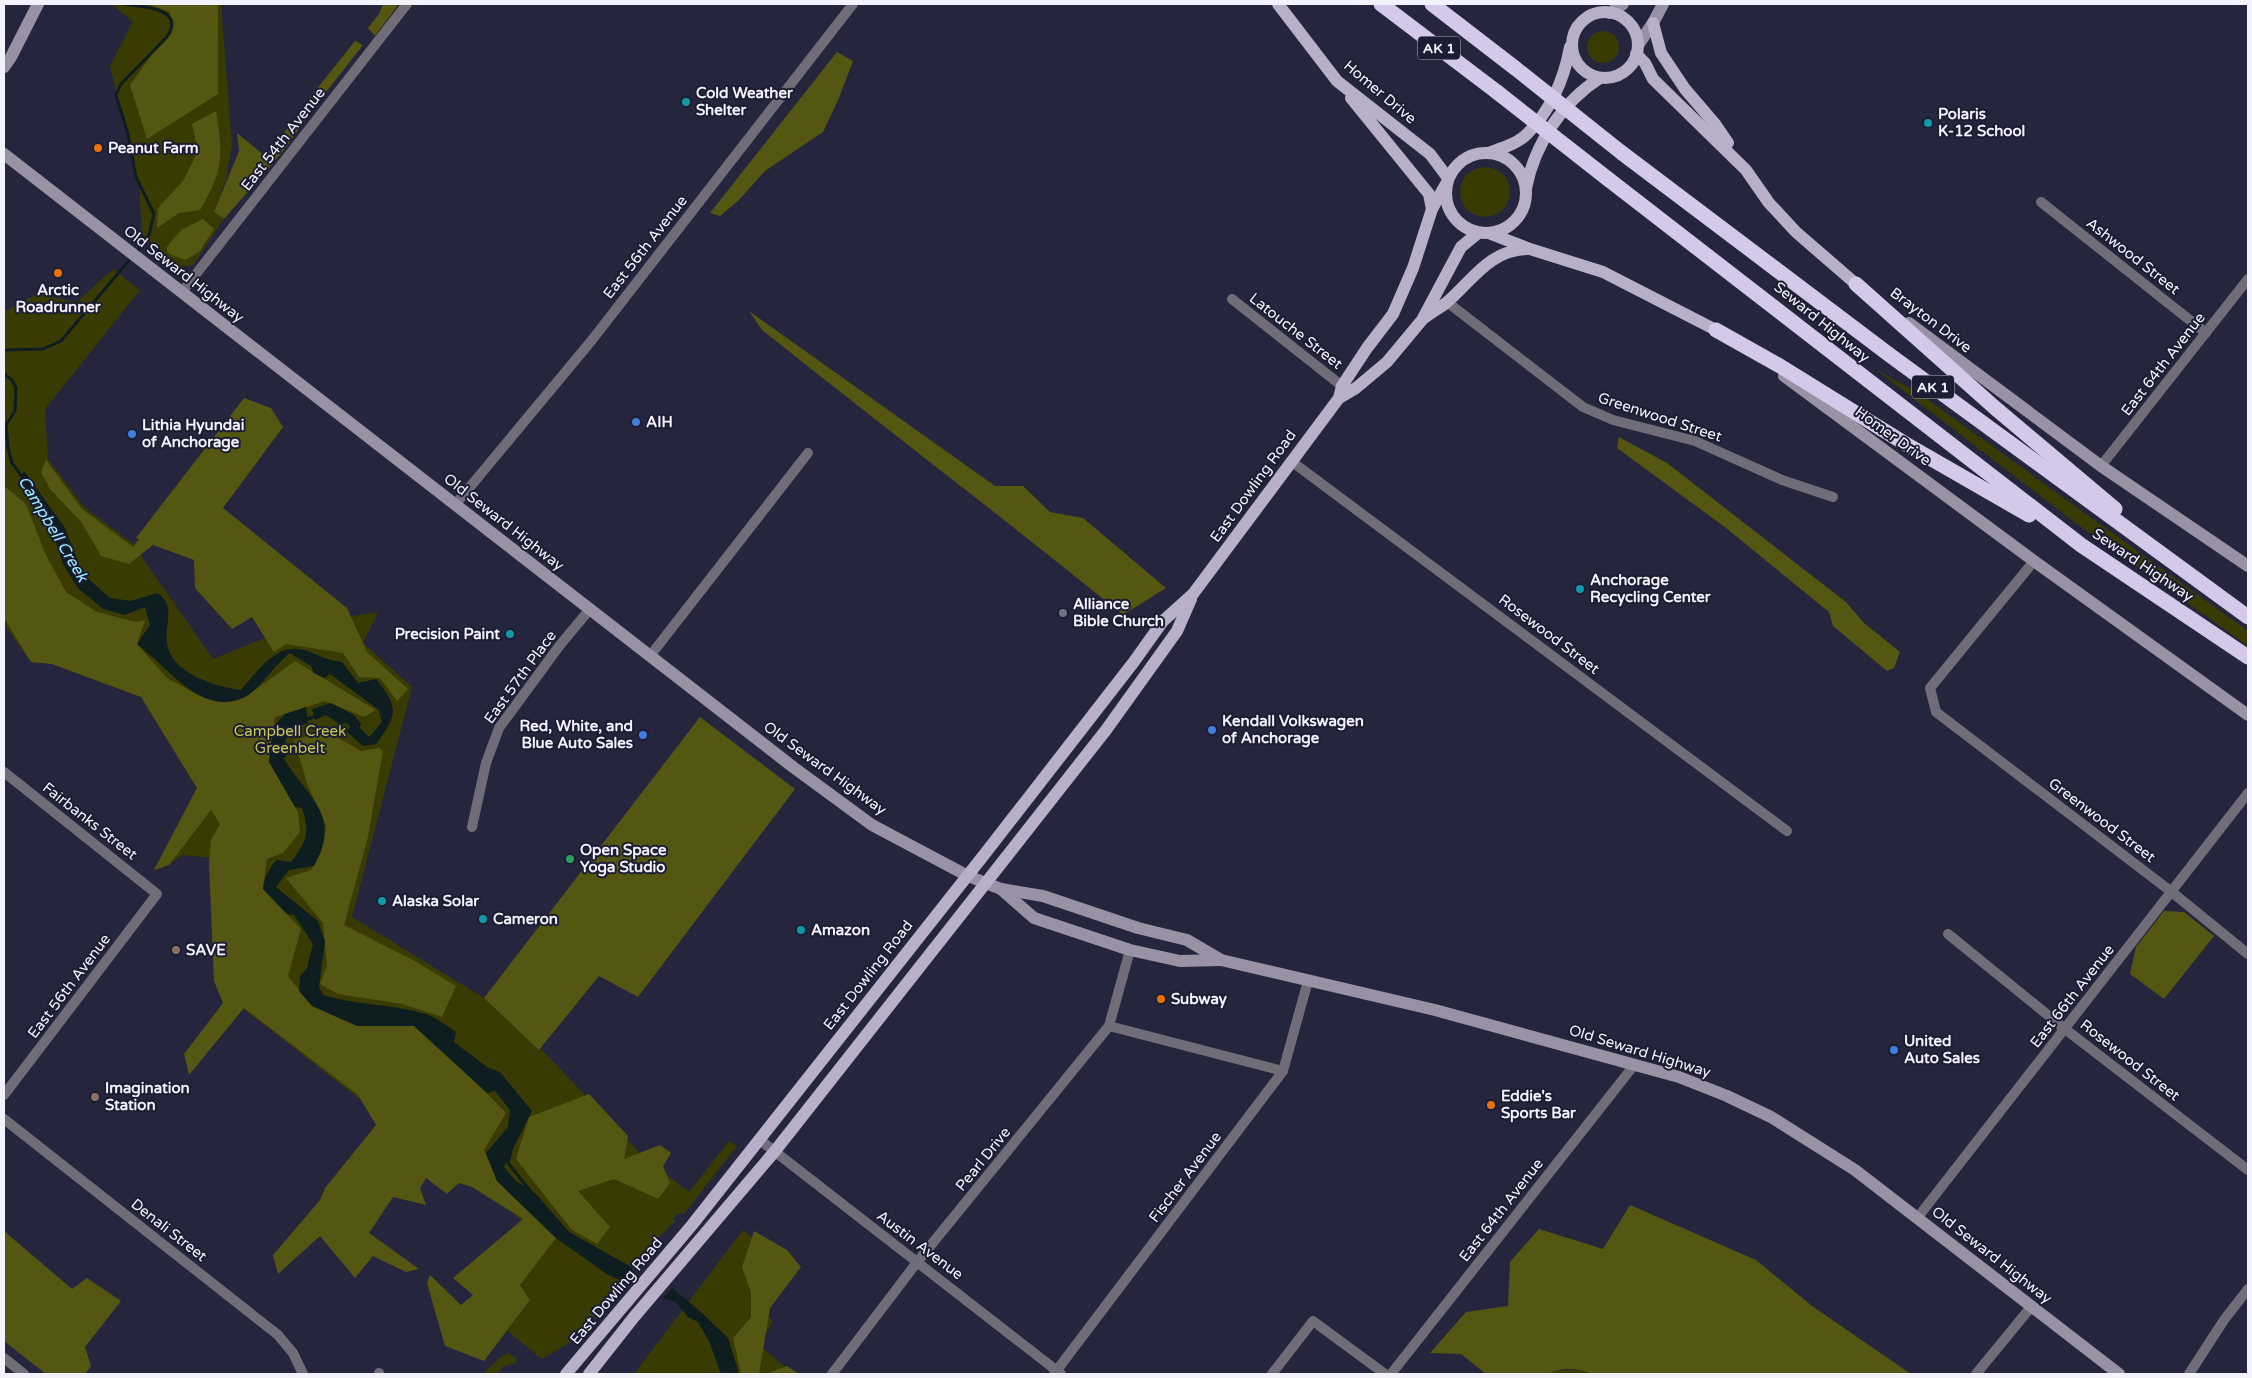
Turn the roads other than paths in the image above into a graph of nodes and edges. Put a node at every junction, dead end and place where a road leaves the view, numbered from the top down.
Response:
1 (38, 4) edge
2 (407, 4) edge
3 (853, 4) edge
4 (1278, 4) edge
5 (1380, 4) edge
6 (1432, 4) edge
7 (1623, 4) edge
8 (1663, 4) edge
9 (1603, 9) edge
10 (1653, 23) junction
11 (1573, 35) junction
12 (1637, 49) junction
13 (4, 67) edge
14 (1600, 78) junction
15 (1337, 81) junction
16 (1488, 153) junction
17 (4, 154) edge
18 (1746, 170) junction
19 (1447, 181) junction
20 (1526, 188) junction
21 (2041, 202) dead end
22 (1432, 209) junction
23 (1478, 234) junction
24 (1491, 234) junction
25 (1530, 249) junction
26 (2248, 279) edge
27 (1856, 284) junction
28 (182, 292) junction
29 (1232, 299) dead end
30 (1447, 302) junction
31 (1422, 320) junction
32 (1716, 330) junction
33 (2206, 333) junction
34 (1341, 392) junction
35 (808, 453) dead end
36 (1292, 461) junction
37 (2102, 466) junction
38 (1832, 497) dead end
39 (455, 505) junction
40 (2081, 545) junction
41 (2034, 561) junction
42 (2248, 566) edge
43 (1193, 594) junction
44 (2222, 598) junction
45 (590, 609) junction
46 (2248, 617) edge
47 (650, 656) junction
48 (2248, 657) edge
49 (2248, 714) edge
50 (4, 772) edge
51 (2248, 793) edge
52 (472, 826) dead end
53 (1788, 831) dead end
54 (968, 876) junction
55 (985, 883) junction
56 (1001, 890) junction
57 (2173, 892) junction
58 (157, 894) joint
59 (1948, 934) dead end
60 (1130, 950) junction
61 (2248, 954) edge
62 (1221, 960) junction
63 (1308, 981) junction
64 (1109, 1026) junction
65 (2065, 1029) junction
66 (1635, 1064) junction
67 (1283, 1071) junction
68 (4, 1095) edge
69 (4, 1119) edge
70 (760, 1140) junction
71 (775, 1152) junction
72 (2248, 1170) edge
73 (1918, 1217) junction
74 (918, 1261) junction
75 (2248, 1289) edge
76 (2031, 1307) junction
77 (4, 1358) edge
78 (1058, 1373) edge
79 (24, 1374) edge
80 (303, 1374) edge
81 (566, 1374) edge
82 (589, 1374) edge
83 (832, 1374) edge
84 (1272, 1374) edge
85 (1384, 1374) edge
86 (1391, 1374) edge
87 (1976, 1374) edge
88 (2118, 1374) edge
89 (2189, 1374) edge

1 - 13 main road
2 - 28 street, East 54th Avenue
3 - 39 street, East 56th Avenue
4 - 15 main road, Homer Drive
5 - 40 highway, Seward Highway / AK 1, bridge
6 - 44 highway, Seward Highway / AK 1, bridge
7 - 9 main road
8 - 10 main road
9 - 11 main road
9 - 12 main road
10 - 12 main road
10 - 18 main road
11 - 14 main road
11 - 16 main road
12 - 14 main road
12 - 18 main road, Brayton Drive
14 - 20 main road
15 - 19 main road, Homer Drive
15 - 22 main road
16 - 19 main road
16 - 20 main road
17 - 28 main road, Old Seward Highway
18 - 27 main road, Brayton Drive
19 - 22 main road, East Dowling Road
19 - 23 main road
20 - 24 main road
21 - 33 street, Ashwood Street
22 - 34 main road, East Dowling Road
23 - 24 main road
23 - 31 main road, East Dowling Road
24 - 25 main road, Homer Drive
25 - 30 main road
25 - 32 main road, Homer Drive
26 - 33 street, East 64th Avenue
27 - 37 main road, Brayton Drive
27 - 44 highway
28 - 39 main road, Old Seward Highway
29 - 34 street, Latouche Street
30 - 31 main road
30 - 38 street, Greenwood Street
31 - 34 main road, East Dowling Road
32 - 40 highway
32 - 41 main road, Homer Drive
33 - 37 street, East 64th Avenue
34 - 36 main road, East Dowling Road
35 - 47 street
36 - 43 main road, East Dowling Road
36 - 53 street, Rosewood Street
37 - 42 main road, Brayton Drive
39 - 45 main road, Old Seward Highway
40 - 48 highway, Seward Highway / AK 1
41 - 49 main road, Homer Drive
41 - 57 street, Greenwood Street
43 - 54 main road, East Dowling Road
43 - 55 main road, East Dowling Road
44 - 46 highway, Seward Highway / AK 1
45 - 47 main road, Old Seward Highway
45 - 52 street, East 57th Place
47 - 54 main road, Old Seward Highway
50 - 58 street, Fairbanks Street
51 - 57 street, East 66th Avenue
54 - 55 main road, Old Seward Highway
54 - 70 main road, East Dowling Road
55 - 56 main road, Old Seward Highway
55 - 71 main road, East Dowling Road
56 - 60 main road, Old Seward Highway
56 - 62 main road, Old Seward Highway
57 - 61 street, Greenwood Street
57 - 65 street, East 66th Avenue
58 - 68 street, East 56th Avenue
59 - 65 street, Rosewood Street
60 - 62 main road, Old Seward Highway
60 - 64 street, Pearl Drive
62 - 63 main road, Old Seward Highway
63 - 66 main road, Old Seward Highway
63 - 67 street, Fischer Avenue
64 - 67 street
64 - 74 street, Pearl Drive
65 - 72 street, Rosewood Street
65 - 73 street, East 66th Avenue
66 - 73 main road, Old Seward Highway
66 - 86 street, East 64th Avenue
67 - 78 street, Fischer Avenue
69 - 80 street, Denali Street
70 - 71 street, Austin Avenue
70 - 81 main road, East Dowling Road
71 - 74 street, Austin Avenue
71 - 82 main road, East Dowling Road
73 - 76 main road, Old Seward Highway
74 - 78 street, Austin Avenue
74 - 83 street, Pearl Drive
75 - 89 street
76 - 87 street
76 - 88 main road, Old Seward Highway
77 - 79 street
84 - 85 street

